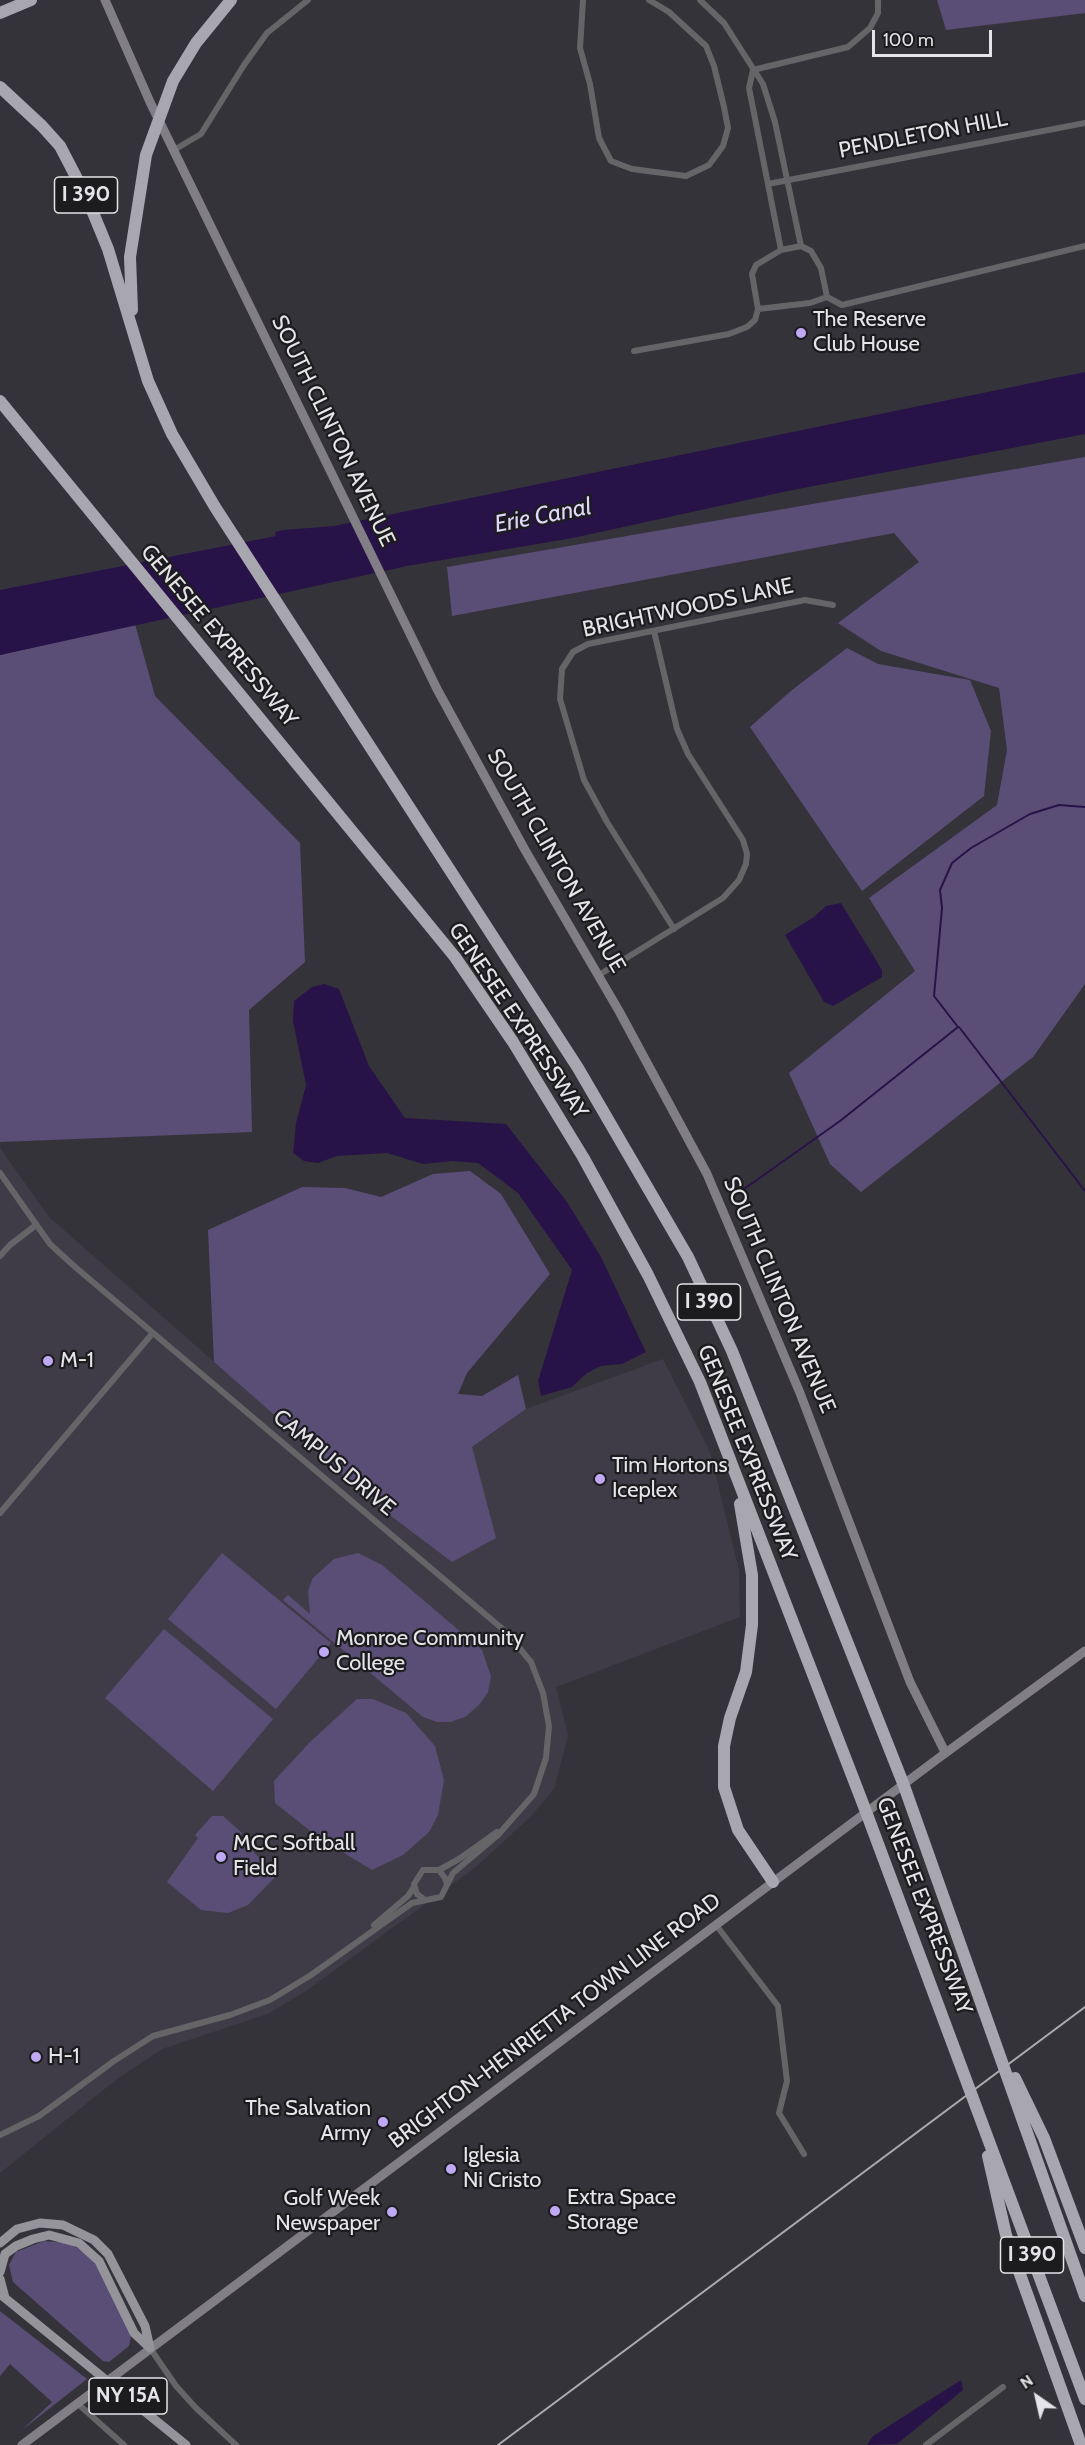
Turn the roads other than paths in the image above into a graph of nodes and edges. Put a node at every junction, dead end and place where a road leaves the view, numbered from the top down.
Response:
1 (31, 0) edge
2 (231, 0) edge
3 (308, 0) edge
4 (583, 0) edge
5 (649, 0) edge
6 (700, 0) edge
7 (878, 0) edge
8 (106, 2) edge
9 (0, 13) edge
10 (753, 70) junction
11 (0, 87) edge
12 (1085, 123) edge
13 (174, 150) junction
14 (788, 181) junction
15 (768, 184) junction
16 (801, 246) junction
17 (1085, 246) edge
18 (781, 250) junction
19 (827, 297) junction
20 (758, 309) junction
21 (133, 327) junction
22 (634, 351) dead end
23 (0, 401) edge
24 (833, 605) dead end
25 (654, 631) junction
26 (674, 929) junction
27 (599, 975) junction
28 (0, 1173) edge
29 (36, 1225) junction
30 (0, 1256) edge
31 (152, 1334) junction
32 (730, 1462) junction
33 (0, 1513) edge
34 (1085, 1651) edge
35 (945, 1752) junction
36 (516, 1817) junction
37 (438, 1870) junction
38 (773, 1882) junction
39 (447, 1885) junction
40 (414, 1886) junction
41 (426, 1900) junction
42 (716, 1925) junction
43 (367, 1933) junction
44 (995, 2037) junction
45 (978, 2110) junction
46 (0, 2135) edge
47 (804, 2154) dead end
48 (0, 2243) edge
49 (1085, 2248) edge
50 (0, 2272) edge
51 (0, 2279) edge
52 (3, 2296) edge
53 (1085, 2296) edge
54 (150, 2348) junction
55 (1003, 2387) dead end
56 (1085, 2399) edge
57 (77, 2403) junction
58 (22, 2445) edge
59 (124, 2445) edge
60 (186, 2445) edge
61 (236, 2445) edge
62 (926, 2445) edge
63 (1081, 2445) edge

1 - 9 highway
2 - 21 highway
3 - 13 street
4 - 5 street
6 - 10 street
7 - 10 street
8 - 13 street, SOUTH CLINTON AVENUE
10 - 14 street
10 - 15 street
11 - 21 highway, I 390
12 - 14 street, PENDLETON HILL
13 - 27 street, SOUTH CLINTON AVENUE
14 - 15 street, PENDLETON HILL
14 - 16 street
15 - 18 street
16 - 18 street
16 - 19 street
17 - 19 street
18 - 20 street
19 - 20 street
20 - 22 street
21 - 44 highway, GENESEE EXPRESSWAY / I 390
23 - 32 highway, GENESEE EXPRESSWAY / I 390
24 - 25 street, BRIGHTWOODS LANE
25 - 26 street
25 - 26 street, BRIGHTWOODS LANE
26 - 27 street
27 - 35 street, SOUTH CLINTON AVENUE
28 - 29 street, CAMPUS DRIVE
29 - 30 street
29 - 31 street, CAMPUS DRIVE
31 - 33 street
31 - 36 street, CAMPUS DRIVE
32 - 38 highway
32 - 45 highway, GENESEE EXPRESSWAY / I 390
34 - 35 street, BRIGHTON-HENRIETTA TOWN LINE ROAD
35 - 38 street, BRIGHTON-HENRIETTA TOWN LINE ROAD
36 - 37 street, CAMPUS DRIVE
36 - 39 street, CAMPUS DRIVE
37 - 39 street
37 - 40 street
38 - 42 street, BRIGHTON-HENRIETTA TOWN LINE ROAD
39 - 41 street
40 - 41 street
40 - 43 street
41 - 43 street
42 - 47 street
42 - 54 street, BRIGHTON-HENRIETTA TOWN LINE ROAD
43 - 46 street
44 - 49 highway
44 - 53 highway, GENESEE EXPRESSWAY / I 390
45 - 56 highway, GENESEE EXPRESSWAY / I 390
45 - 63 highway
48 - 54 main road
50 - 54 main road
51 - 52 main road
52 - 60 main road, NY 15A
54 - 57 street, BRIGHTON-HENRIETTA TOWN LINE ROAD
54 - 61 street
55 - 62 street
57 - 58 street, BRIGHTON-HENRIETTA TOWN LINE ROAD
57 - 59 street

